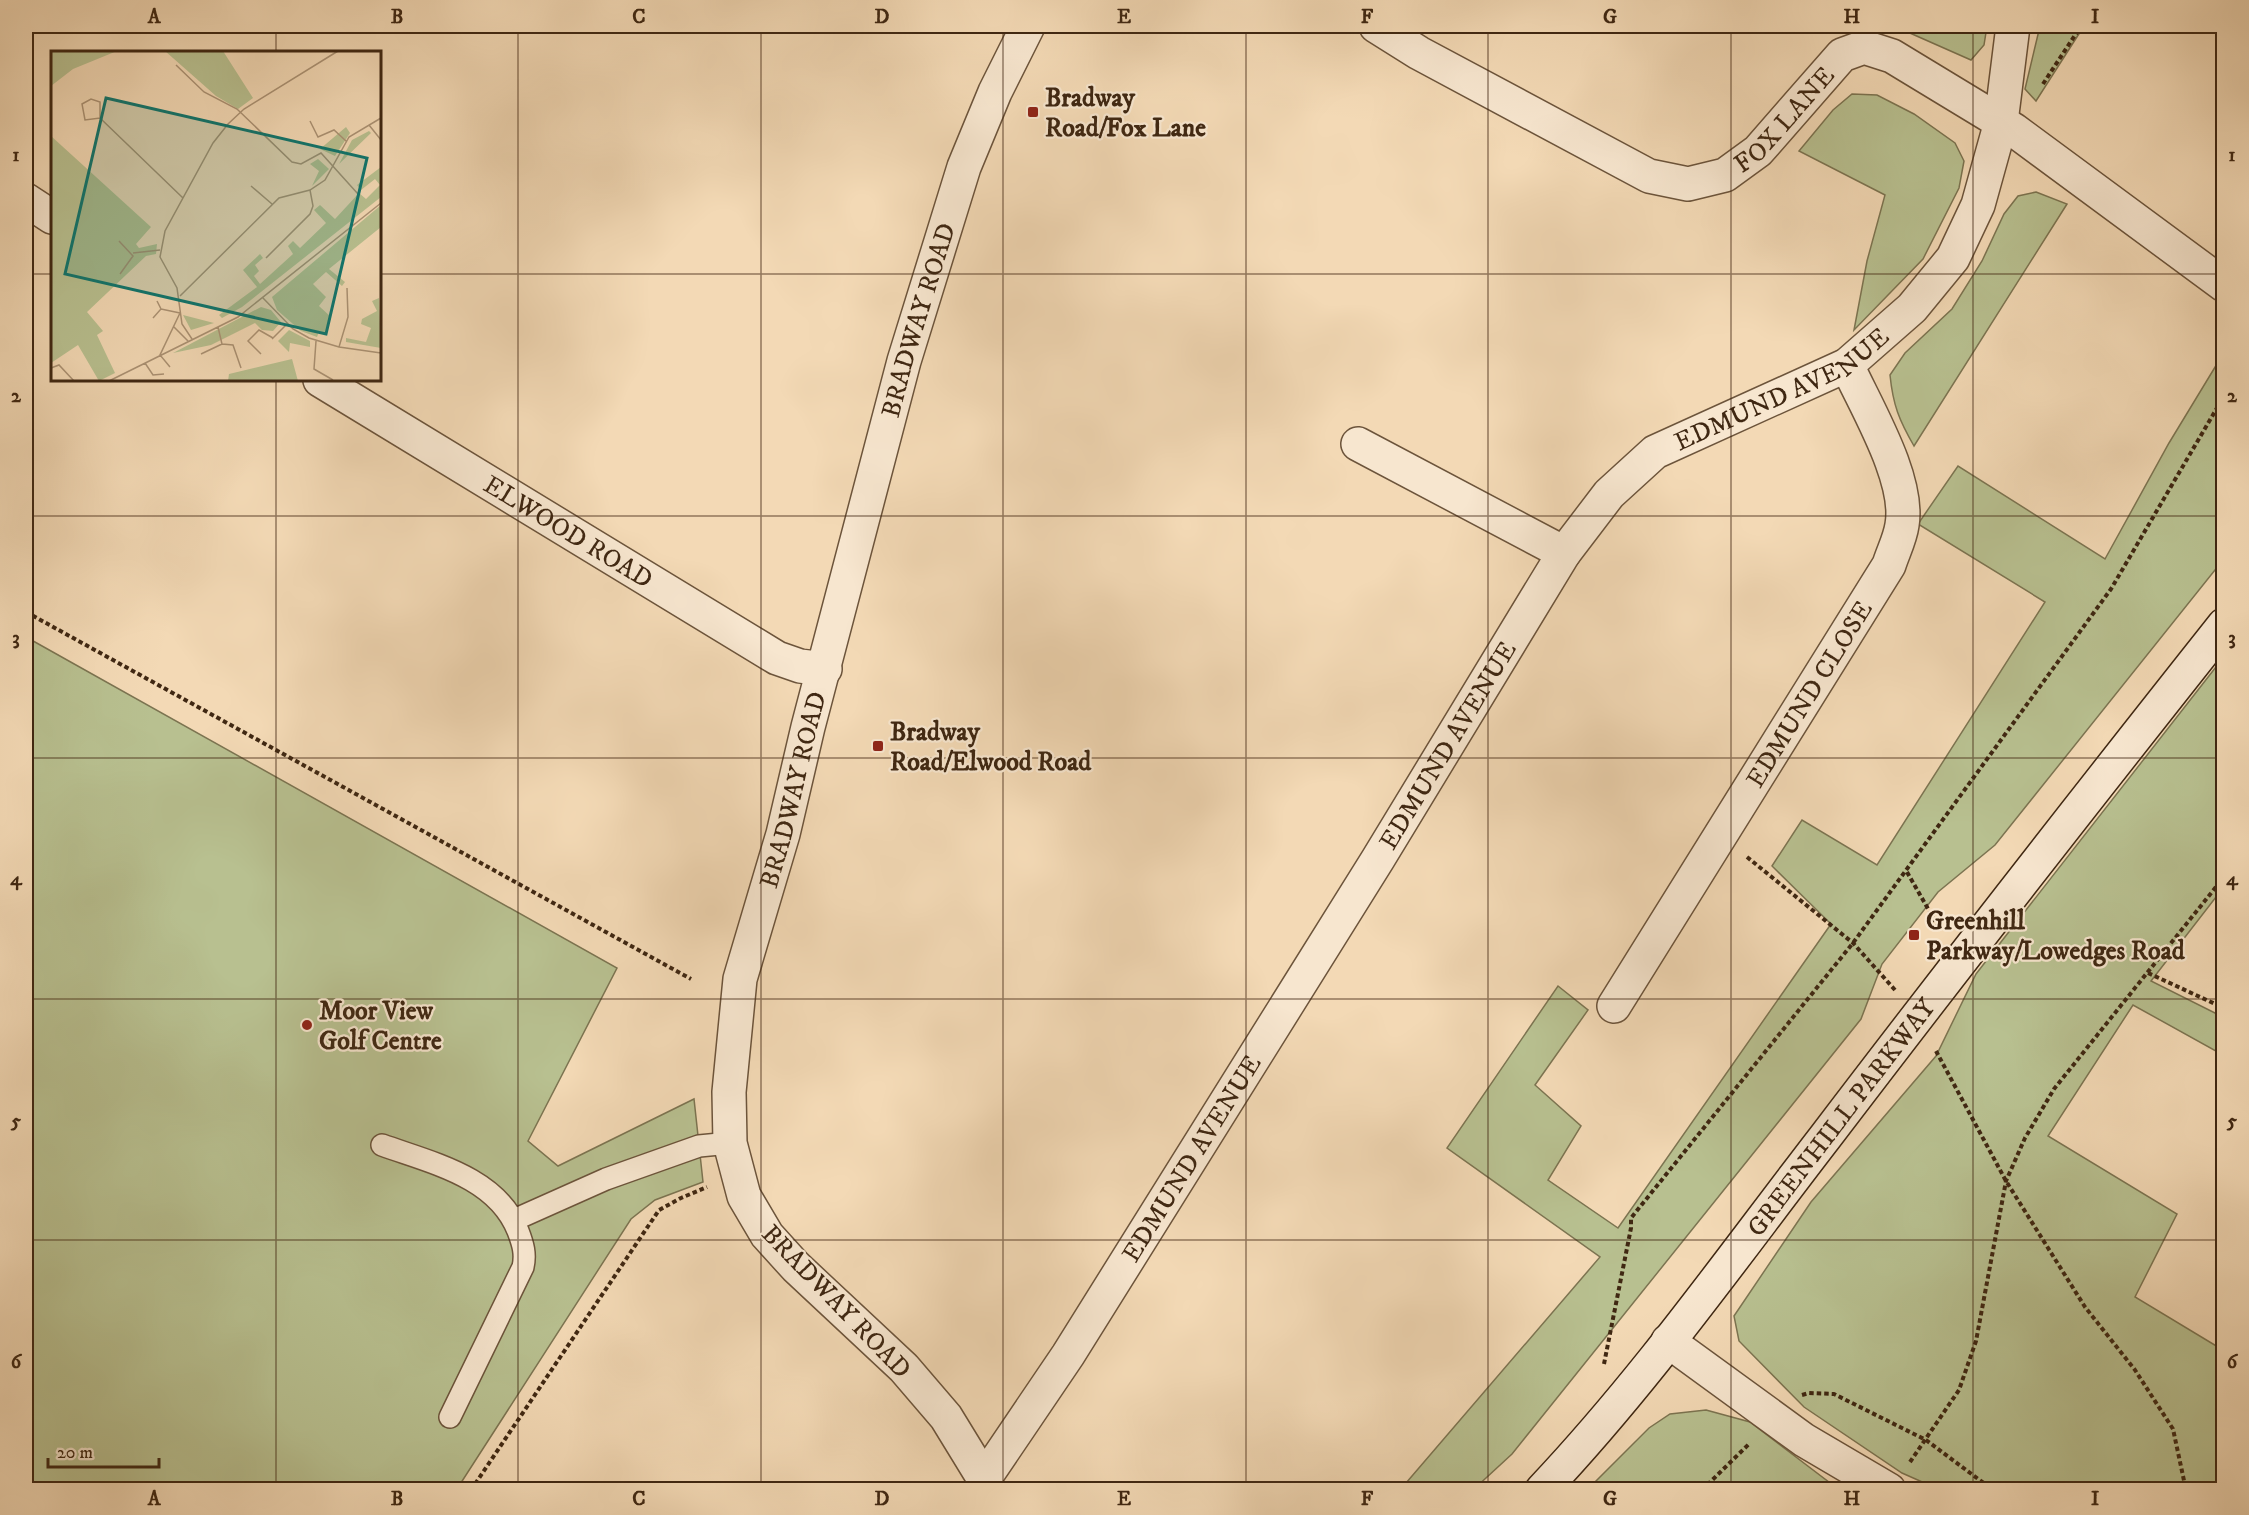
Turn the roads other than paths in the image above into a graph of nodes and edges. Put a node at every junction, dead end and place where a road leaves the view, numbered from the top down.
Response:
1 (1028, 26) edge
2 (1376, 26) edge
3 (2013, 26) edge
4 (2007, 126) junction
5 (26, 201) edge
6 (51, 216) edge
7 (2223, 285) edge
8 (1846, 365) junction
9 (322, 381) edge
10 (1358, 444) dead end
11 (1564, 554) junction
12 (2223, 625) edge
13 (825, 669) junction
14 (1614, 1006) dead end
15 (730, 1143) junction
16 (382, 1145) dead end
17 (514, 1220) junction
18 (1668, 1341) junction
19 (450, 1417) dead end
20 (1899, 1477) edge
21 (986, 1484) edge
22 (1542, 1490) edge

1 - 13 street, BRADWAY ROAD
2 - 4 street, FOX LANE
3 - 4 street, EDMUND AVENUE
4 - 7 street, FOX LANE
4 - 8 street, EDMUND AVENUE
5 - 6 street
8 - 11 street, EDMUND AVENUE
8 - 14 street, EDMUND CLOSE
9 - 13 street, ELWOOD ROAD
10 - 11 street
11 - 21 street, EDMUND AVENUE
12 - 18 street, GREENHILL PARKWAY
13 - 15 street, BRADWAY ROAD
15 - 17 lane
15 - 21 street, BRADWAY ROAD
16 - 17 lane
17 - 19 lane
18 - 20 street
18 - 22 street, GREENHILL PARKWAY

